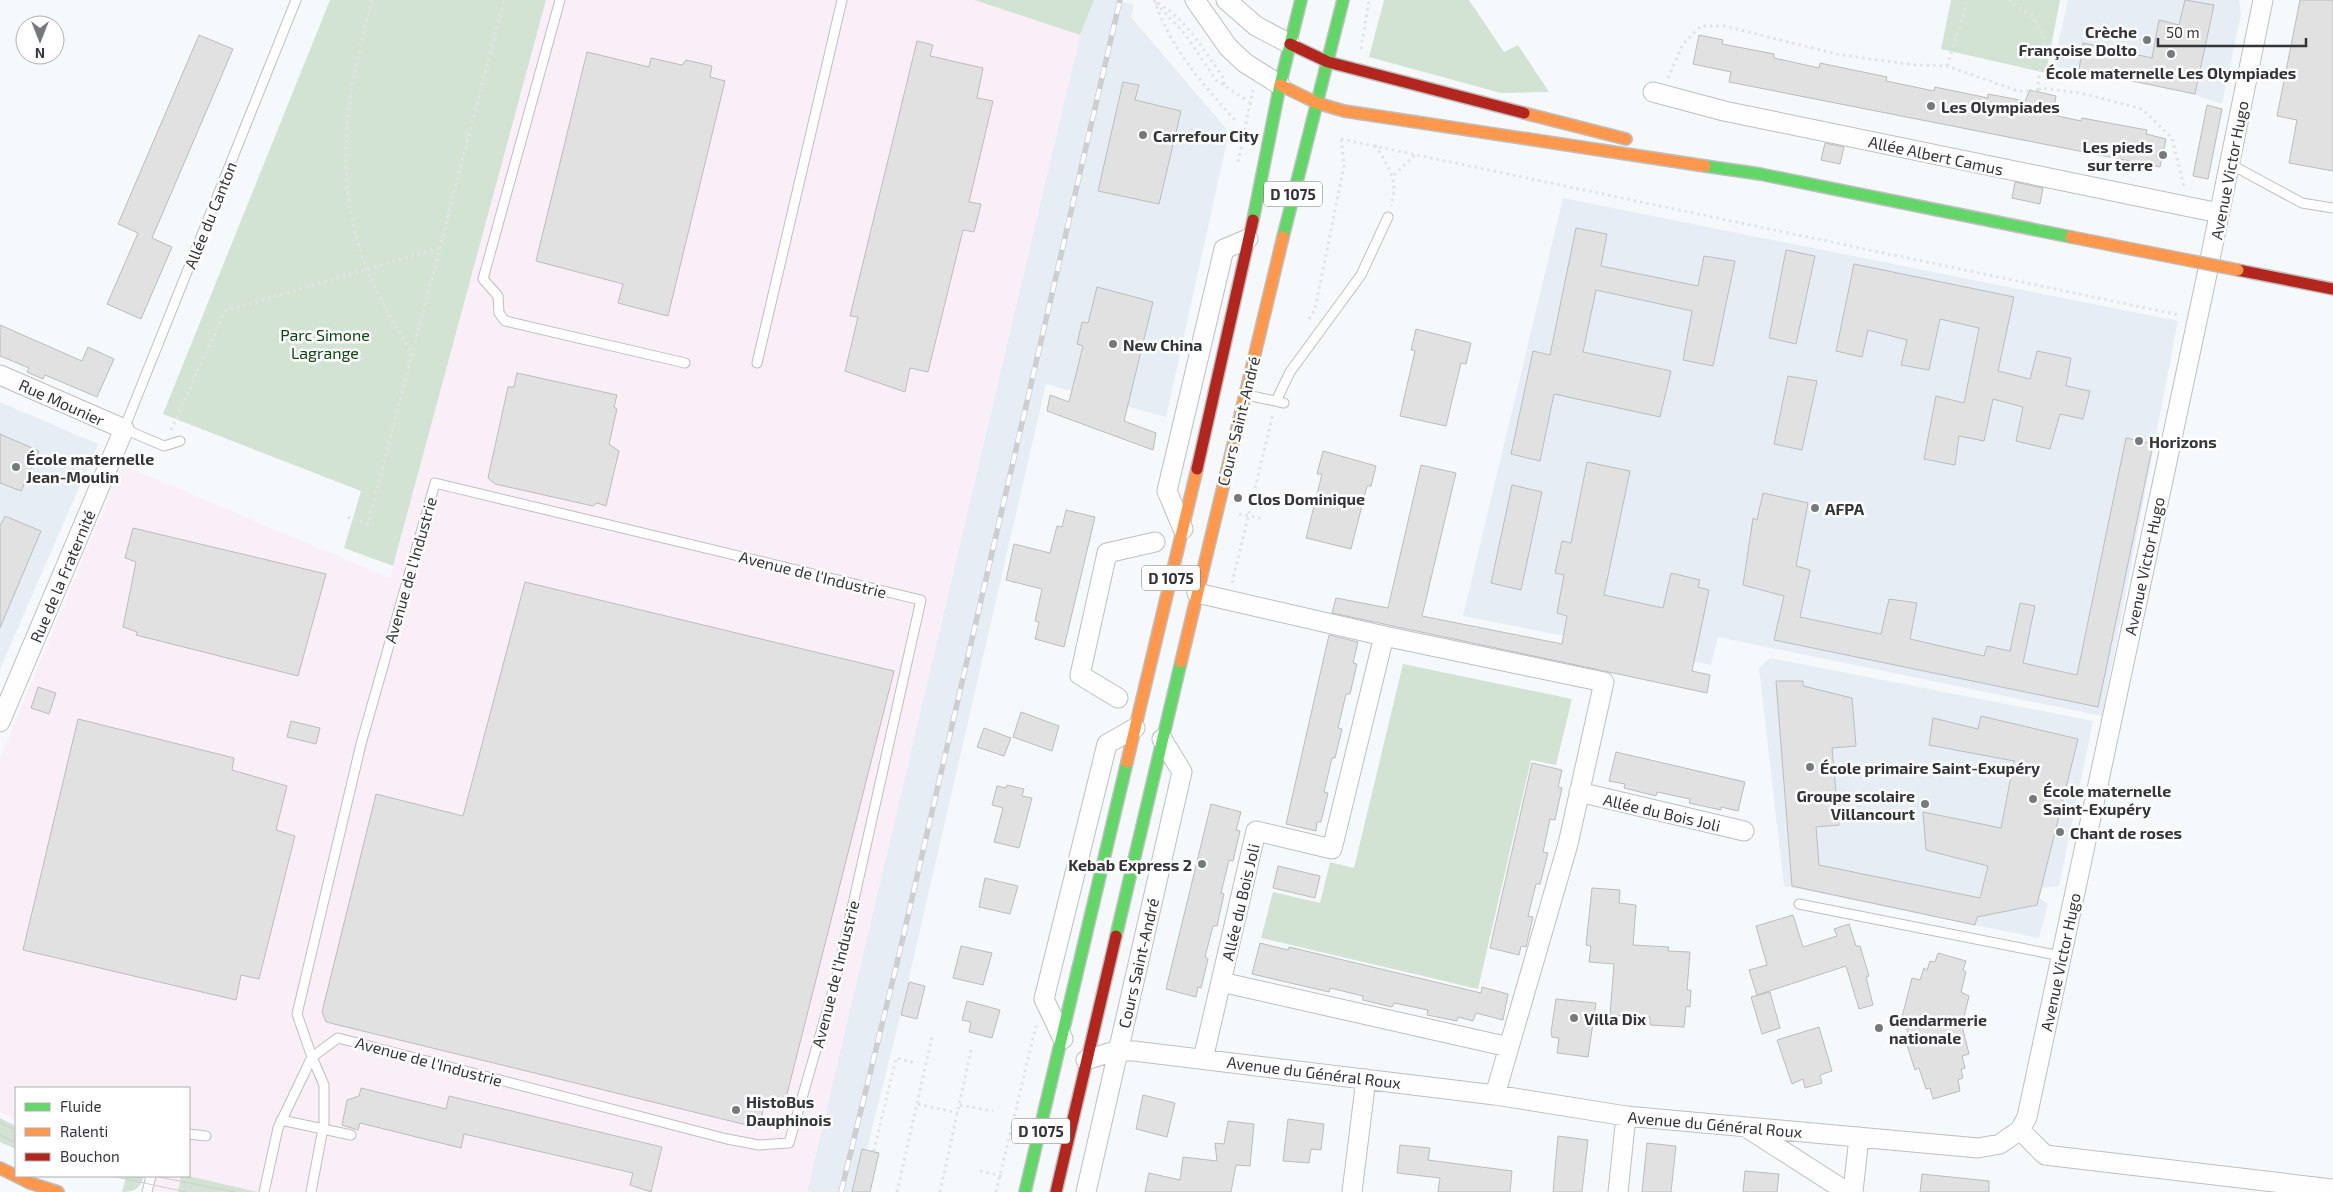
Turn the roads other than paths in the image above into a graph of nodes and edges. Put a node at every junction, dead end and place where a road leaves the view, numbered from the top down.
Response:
1 (296, 0) edge
2 (560, 0) edge
3 (842, 0) edge
4 (1195, 0) edge
5 (1226, 0) edge
6 (1301, 0) edge
7 (1343, 0) edge
8 (2263, 0) edge
9 (1290, 44) junction
10 (1328, 62) junction
11 (1280, 85) junction
12 (1657, 94) road end
13 (1317, 103) junction
14 (1636, 142) dead end
15 (1656, 147) dead end
16 (2230, 164) junction
17 (1760, 174) junction
18 (2333, 208) edge
19 (2220, 213) junction
20 (1388, 218) road end
21 (1248, 239) junction
22 (2333, 289) edge
23 (685, 363) dead end
24 (757, 363) dead end
25 (0, 375) edge
26 (1244, 394) junction
27 (124, 429) junction
28 (180, 441) dead end
29 (1183, 529) junction
30 (1155, 542) dead end
31 (1197, 593) junction
32 (1384, 636) junction
33 (1118, 698) dead end
34 (0, 722) edge
35 (1135, 728) junction
36 (1162, 739) junction
37 (1579, 792) junction
38 (1744, 831) dead end
39 (1798, 904) dead end
40 (1066, 916) junction
41 (1083, 951) junction
42 (2061, 956) junction
43 (1221, 982) junction
44 (1063, 1039) junction
45 (1509, 1046) junction
46 (1118, 1050) junction
47 (312, 1057) junction
48 (1203, 1059) junction
49 (1086, 1060) junction
50 (1366, 1078) junction
51 (1495, 1095) junction
52 (1626, 1116) junction
53 (281, 1120) junction
54 (1744, 1126) junction
55 (323, 1129) junction
56 (2020, 1130) junction
57 (190, 1134) edge
58 (351, 1135) dead end
59 (206, 1136) dead end
60 (1859, 1137) junction
61 (0, 1168) edge
62 (15, 1176) edge
63 (17, 1177) edge
64 (151, 1177) edge
65 (2333, 1189) edge
66 (58, 1192) edge
67 (146, 1192) edge
68 (264, 1192) edge
69 (311, 1192) edge
70 (1025, 1192) edge
71 (1056, 1192) edge
72 (1086, 1192) edge
73 (1352, 1192) edge
74 (1618, 1192) edge
75 (1847, 1192) edge
76 (1853, 1192) edge

1 - 27 lane, Allée du Canton
2 - 23 lane
3 - 24 lane
4 - 11 street
5 - 9 street
6 - 9 main road, Cours Saint-André / D 1075
7 - 10 main road, Cours Saint-André / D 1075
8 - 16 street, Avenue Victor Hugo
9 - 10 main road
9 - 11 main road, Cours Saint-André / D 1075
10 - 13 main road, Cours Saint-André / D 1075
10 - 14 main road
11 - 13 main road
11 - 21 main road, Cours Saint-André / D 1075
12 - 19 street, Allée Albert Camus
13 - 17 main road
13 - 26 main road, Cours Saint-André / D 1075
15 - 17 main road
16 - 18 lane
16 - 19 street, Avenue Victor Hugo
17 - 22 main road, bridge
19 - 42 street, Avenue Victor Hugo
20 - 26 lane
21 - 29 main road, Cours Saint-André / D 1075
21 - 29 street
25 - 27 street, Rue Mounier
26 - 31 main road, Cours Saint-André / D 1075
27 - 28 lane
27 - 34 street, Rue de la Fraternité
29 - 35 main road, Cours Saint-André / D 1075
30 - 33 street
31 - 32 street
31 - 36 main road, Cours Saint-André / D 1075
32 - 37 street
32 - 43 street, Allée du Bois Joli
35 - 40 street
35 - 41 main road, Cours Saint-André / D 1075
36 - 46 street, Cours Saint-André
36 - 49 main road, Cours Saint-André / D 1075
37 - 38 street, Allée du Bois Joli
37 - 45 street
39 - 42 lane
40 - 41 street
40 - 44 street
41 - 44 main road, Cours Saint-André / D 1075
42 - 56 street, Avenue Victor Hugo
43 - 45 street
43 - 48 street, Allée du Bois Joli
44 - 70 main road, Cours Saint-André / D 1075
45 - 51 street
46 - 48 street, Avenue du Général Roux
46 - 49 street, Avenue du Général Roux
46 - 72 street, Cours Saint-André
47 - 47 lane, Avenue de l'Industrie
47 - 53 lane
47 - 55 lane
48 - 50 street, Avenue du Général Roux
49 - 71 main road, Cours Saint-André / D 1075
50 - 51 street, Avenue du Général Roux
50 - 73 street
51 - 52 street, Avenue du Général Roux
52 - 54 street, Avenue du Général Roux
52 - 74 street
53 - 55 lane
53 - 68 lane
54 - 60 street, Avenue du Général Roux
54 - 75 street
55 - 58 lane
55 - 69 lane
56 - 60 street, Avenue du Général Roux
56 - 65 street
57 - 59 lane
60 - 76 street
61 - 62 main road
63 - 66 main road
64 - 67 lane

